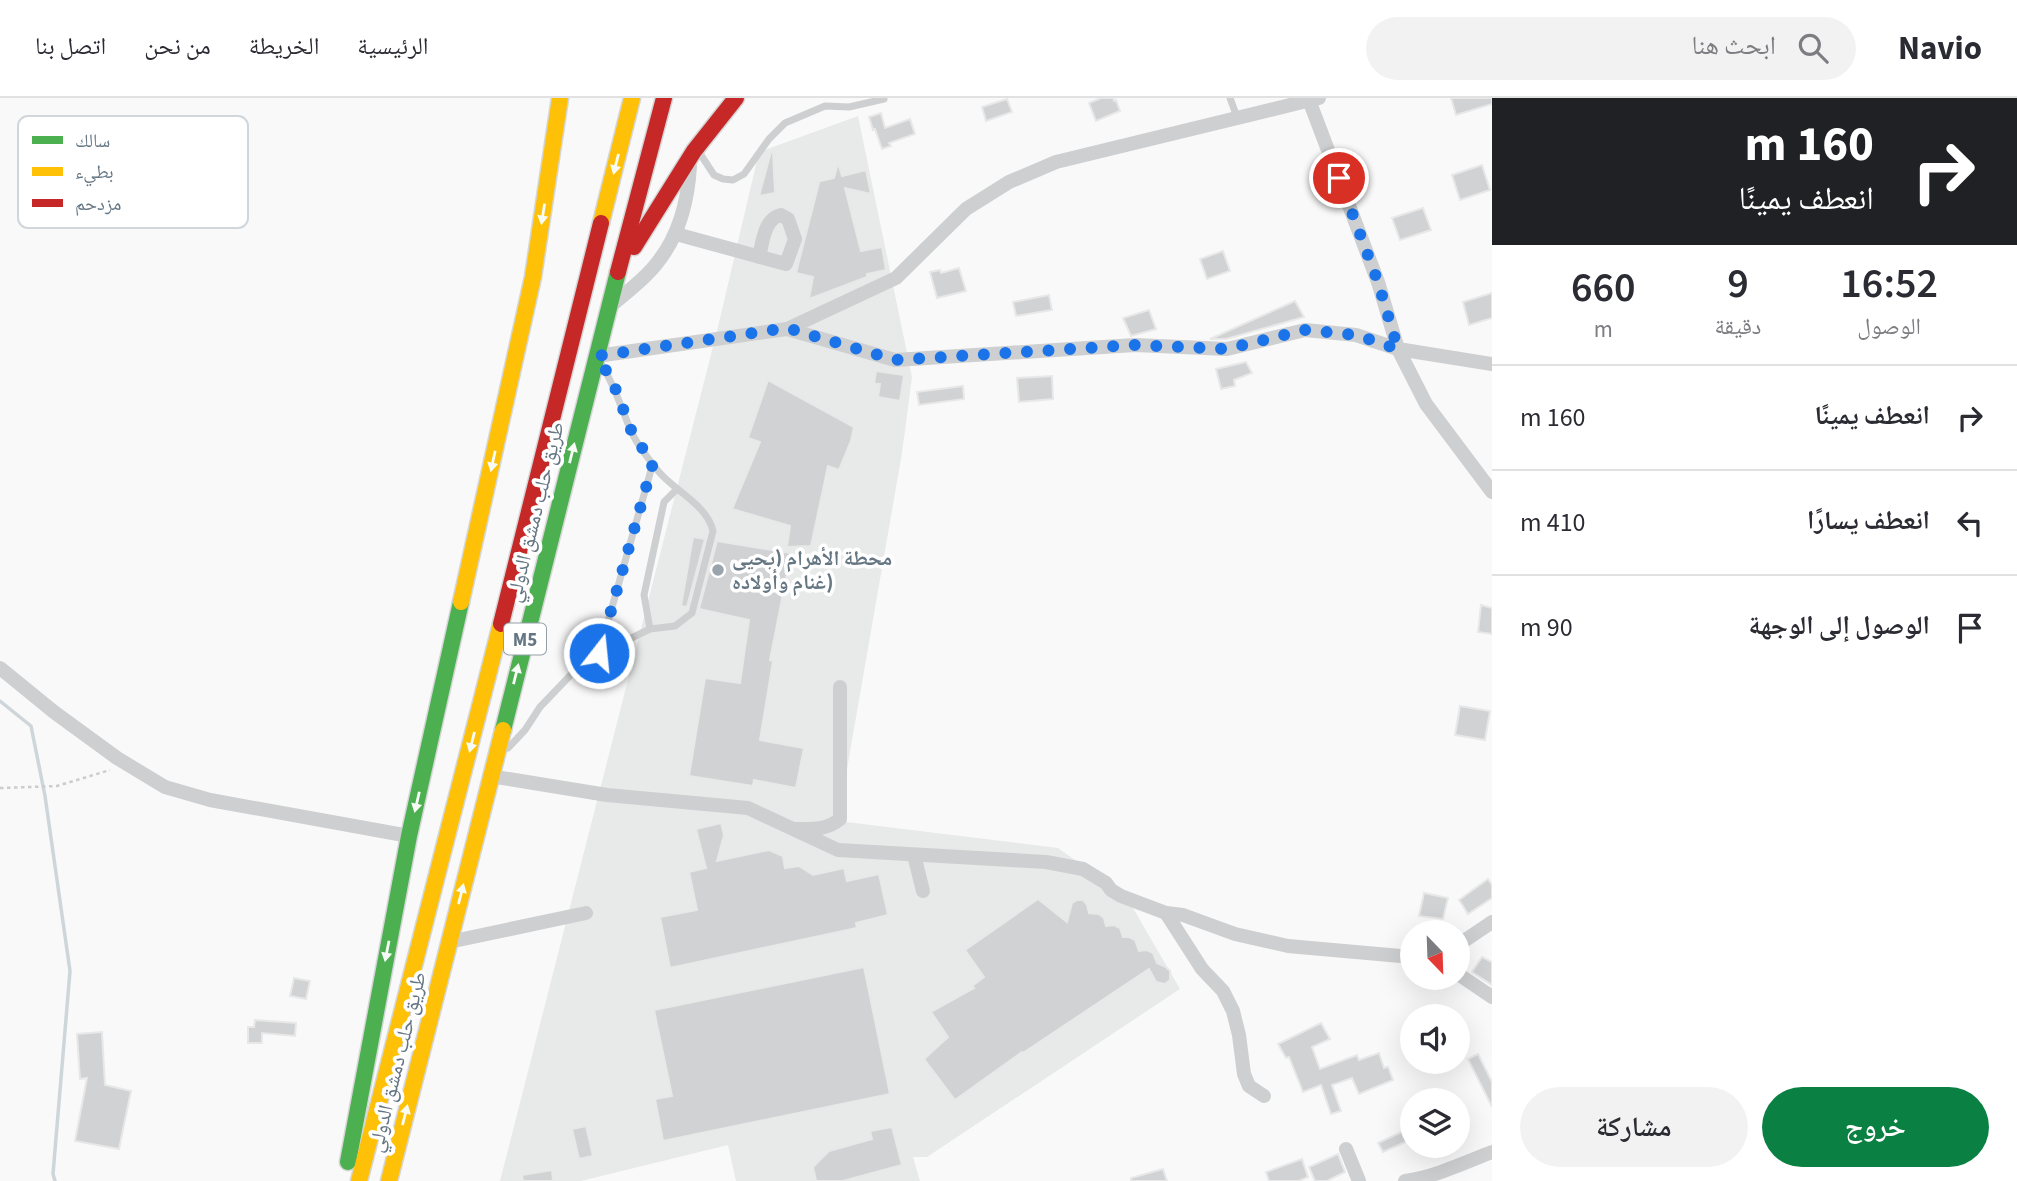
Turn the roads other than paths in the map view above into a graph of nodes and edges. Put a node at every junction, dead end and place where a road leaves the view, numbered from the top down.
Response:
1 (560, 98) edge
2 (632, 98) edge
3 (664, 98) edge
4 (736, 98) edge
5 (1230, 98) edge
6 (884, 99) edge
7 (1314, 99) edge
8 (1237, 117) junction
9 (694, 153) junction
10 (676, 234) junction
11 (759, 257) dead end
12 (617, 276) junction
13 (609, 307) junction
14 (787, 328) junction
15 (1398, 349) junction
16 (597, 356) junction
17 (1492, 364) edge
18 (653, 463) junction
19 (677, 489) junction
20 (1492, 492) edge
21 (650, 629) junction
22 (599, 653) junction
23 (0, 668) edge
24 (840, 687) dead end
25 (492, 770) junction
26 (792, 829) junction
27 (409, 836) junction
28 (914, 855) junction
29 (923, 891) dead end
30 (586, 913) dead end
31 (1166, 913) junction
32 (1492, 922) edge
33 (1470, 937) edge
34 (449, 942) junction
35 (1400, 956) edge
36 (1470, 982) edge
37 (1492, 997) edge
38 (1264, 1096) dead end
39 (1346, 1149) dead end
40 (1492, 1153) edge
41 (345, 1181) edge
42 (359, 1181) edge
43 (389, 1181) edge
44 (1359, 1181) edge
45 (1405, 1181) edge

1 -> 27 highway
2 -> 42 highway, طريق حلب دمشق الدولي / M5
3 - 12 highway, طريق حلب دمشق الدولي / M5
4 - 9 highway
5 - 8 lane
6 - 9 lane
7 - 8 street
7 - 15 street
8 - 14 street
9 - 10 street
9 - 12 highway
10 - 11 street
10 - 13 street
12 - 13 highway, طريق حلب دمشق الدولي / M5
13 - 16 highway, طريق حلب دمشق الدولي / M5
14 - 15 street
14 - 16 street
15 - 17 street
15 - 20 street
16 - 18 lane
25 -> 16 highway, طريق حلب دمشق الدولي / M5
18 - 19 lane
18 - 22 lane
19 - 21 lane
19 - 21 lane
21 - 22 lane
22 - 25 lane
23 - 27 street
24 - 26 street
25 - 26 street
34 -> 25 highway, طريق حلب دمشق الدولي / M5
26 - 28 street
27 -> 41 highway
28 - 29 street
28 - 31 street
30 - 34 street
31 - 35 street
31 - 38 street
32 - 33 street
43 -> 34 highway, طريق حلب دمشق الدولي / M5
36 - 37 street
39 - 44 street
40 - 45 street

